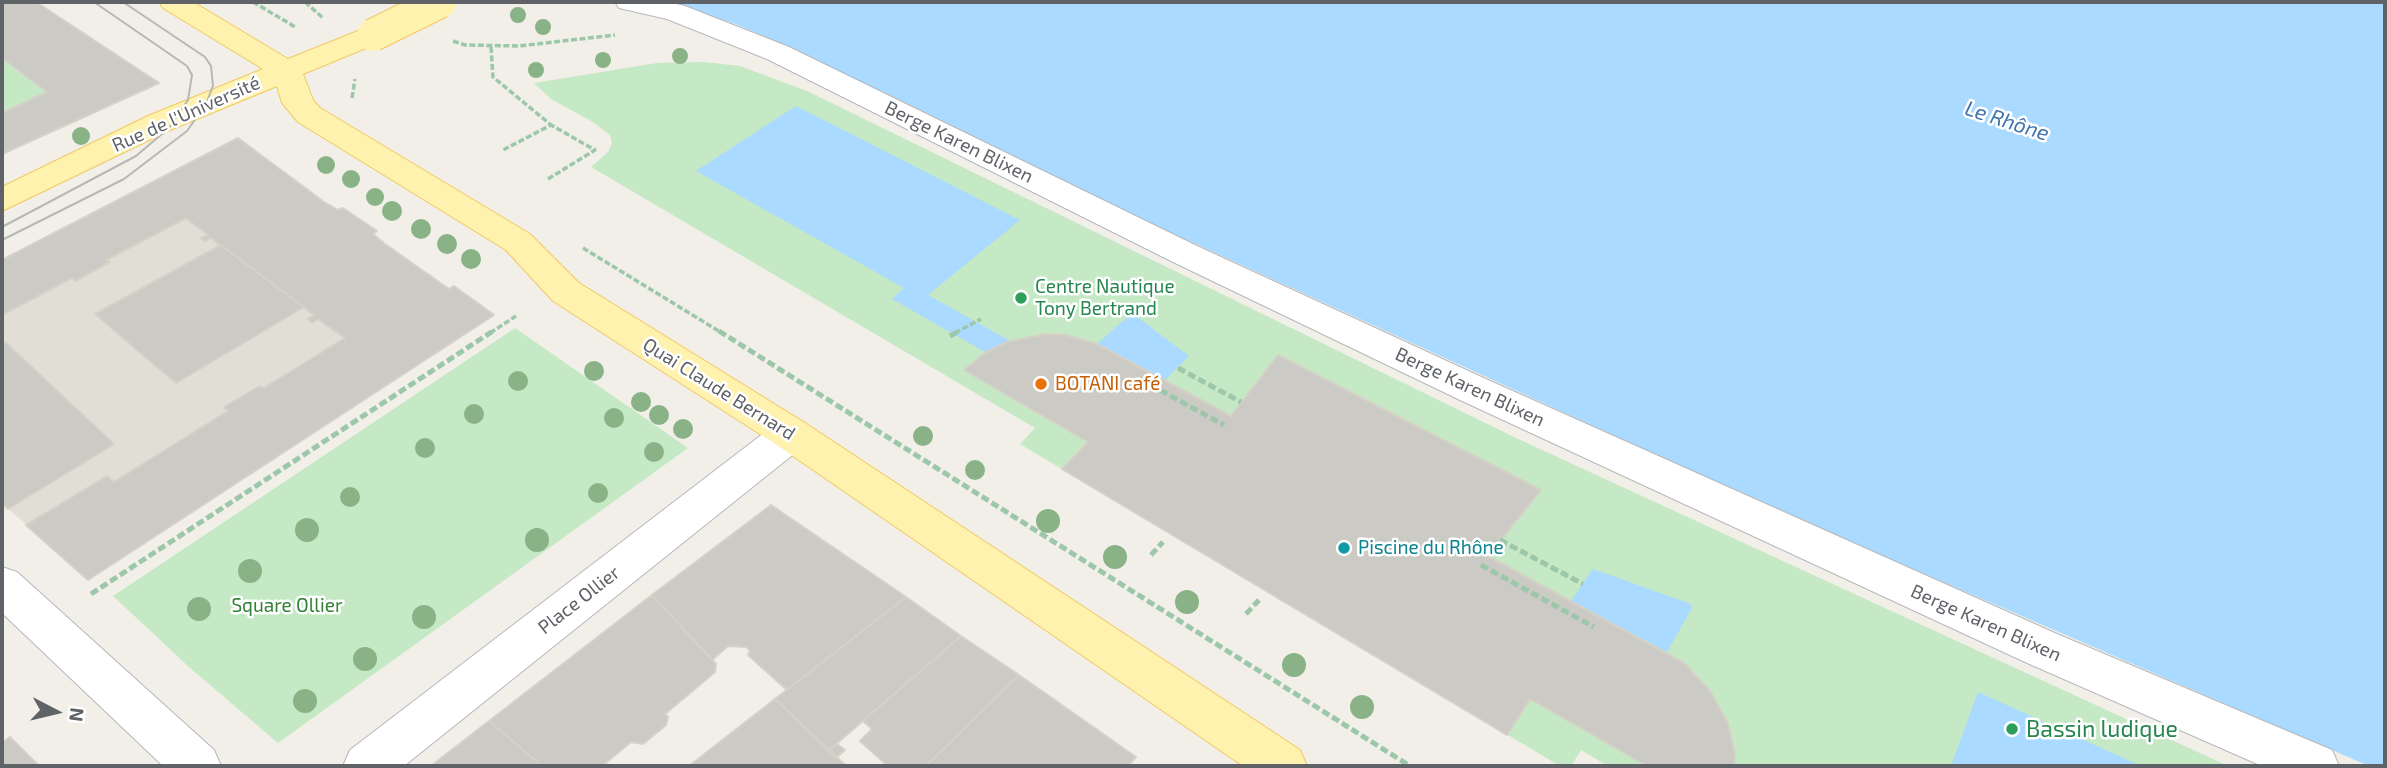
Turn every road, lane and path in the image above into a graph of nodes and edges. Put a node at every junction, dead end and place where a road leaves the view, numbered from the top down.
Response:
1 (173, 2) edge
2 (253, 2) edge
3 (305, 2) edge
4 (440, 2) edge
5 (629, 2) edge
6 (326, 22) dead end
7 (301, 30) dead end
8 (619, 35) dead end
9 (444, 38) dead end
10 (491, 47) junction
11 (287, 71) junction
12 (351, 76) dead end
13 (350, 108) dead end
14 (551, 125) junction
15 (503, 150) dead end
16 (548, 179) dead end
17 (2, 200) edge
18 (574, 242) dead end
19 (516, 316) dead end
20 (981, 319) dead end
21 (950, 336) dead end
22 (1178, 368) dead end
23 (1140, 379) dead end
24 (1241, 402) dead end
25 (1224, 425) dead end
26 (791, 434) junction
27 (1500, 541) dead end
28 (1163, 542) dead end
29 (1152, 555) dead end
30 (1481, 565) dead end
31 (1583, 584) dead end
32 (2, 585) edge
33 (91, 594) dead end
34 (1259, 600) dead end
35 (1246, 614) dead end
36 (1594, 627) dead end
37 (197, 766) edge
38 (367, 766) edge
39 (1283, 766) edge
40 (1410, 766) edge
41 (2315, 766) edge

1 - 11 main road
2 - 7 path
3 - 6 path
4 - 11 main road, Rue de l'Université, bridge
5 - 41 street, Berge Karen Blixen
8 - 10 path
9 - 10 path
10 - 14 path
11 - 17 main road, Rue de l'Université
11 - 26 main road, Quai Claude Bernard
12 - 13 path
14 - 15 path
14 - 16 path
18 - 40 path
19 - 33 path
20 - 21 path
22 - 24 path
23 - 25 path
26 - 38 street, Place Ollier
26 - 39 main road, Quai Claude Bernard
27 - 31 path
28 - 29 path
30 - 36 path
32 - 37 street
34 - 35 path

